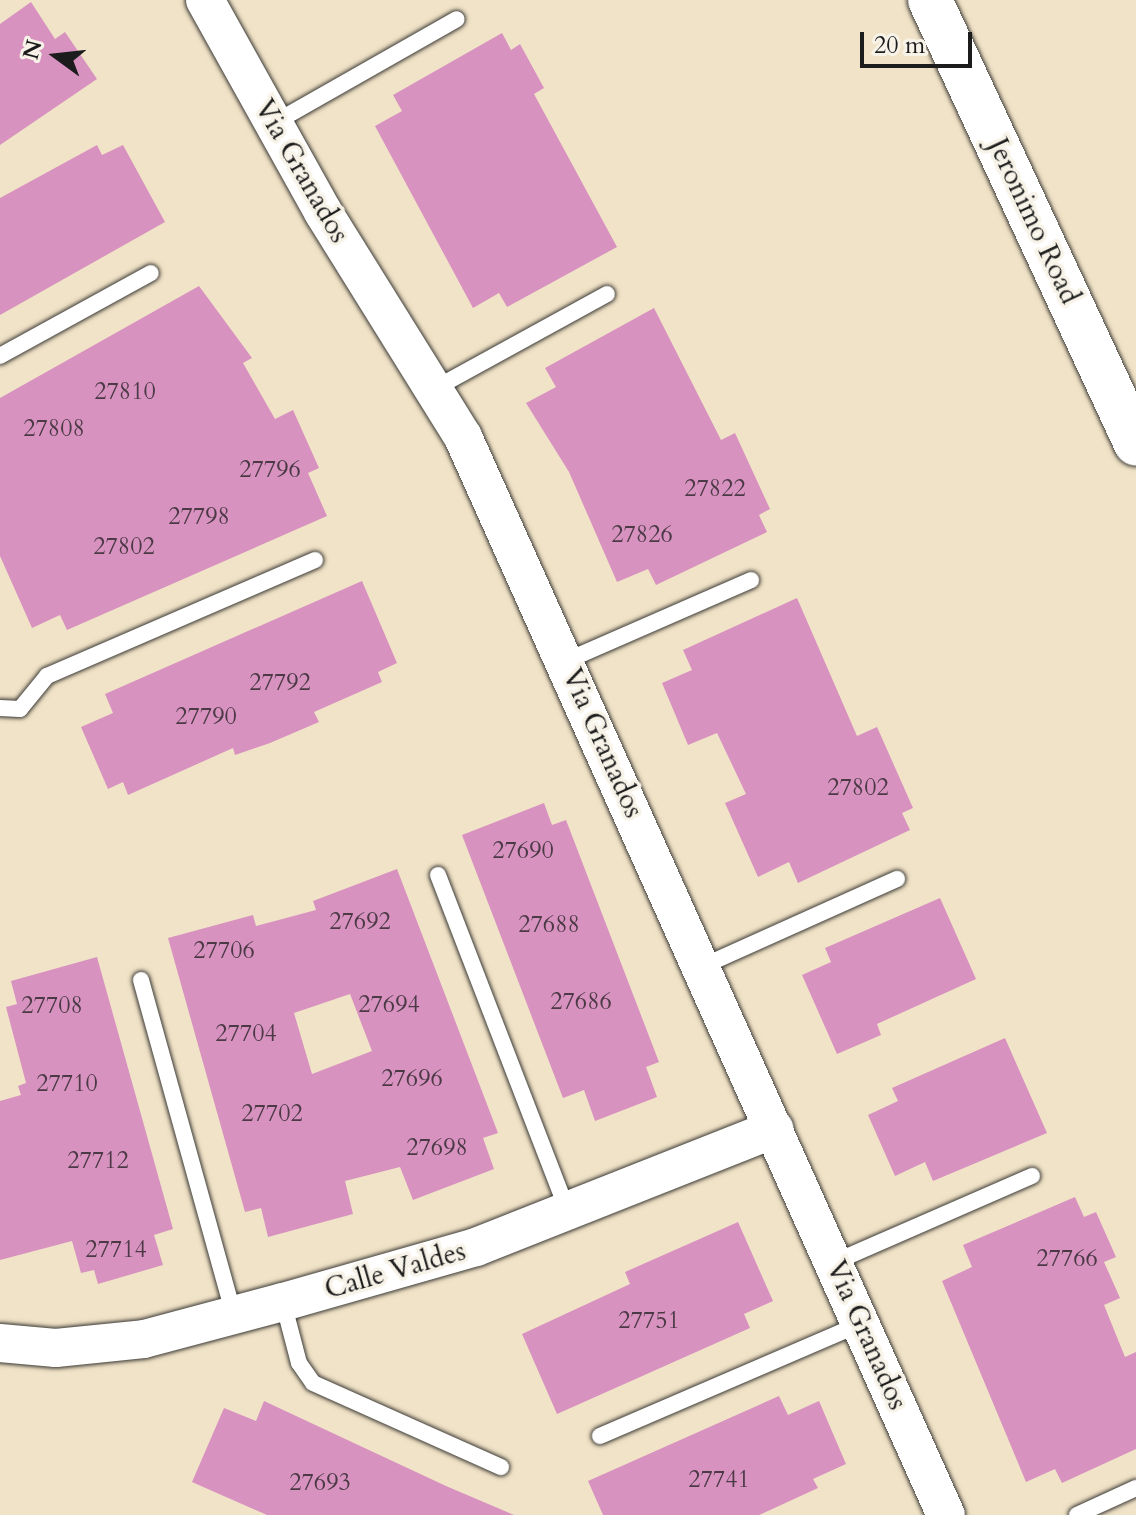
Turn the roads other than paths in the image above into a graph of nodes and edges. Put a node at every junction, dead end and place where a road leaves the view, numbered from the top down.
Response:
1 (205, 0) edge
2 (930, 0) edge
3 (457, 19) dead end
4 (274, 123) junction
5 (151, 273) dead end
6 (607, 294) dead end
7 (0, 356) edge
8 (436, 388) junction
9 (1126, 388) edge
10 (1136, 443) edge
11 (315, 560) dead end
12 (751, 580) dead end
13 (566, 661) junction
14 (0, 708) edge
15 (438, 875) dead end
16 (897, 879) dead end
17 (701, 967) junction
18 (141, 980) dead end
19 (774, 1129) junction
20 (1032, 1176) dead end
21 (568, 1213) junction
22 (835, 1262) junction
23 (283, 1302) junction
24 (234, 1315) junction
25 (861, 1323) junction
26 (0, 1343) edge
27 (600, 1436) dead end
28 (501, 1467) dead end
29 (1136, 1488) edge
30 (946, 1515) edge
31 (1077, 1515) edge

1 - 4 street, Via Granados
2 - 9 main road, Jeronimo Road
3 - 4 lane
4 - 8 street, Via Granados
5 - 7 lane
6 - 8 lane
8 - 13 street, Via Granados
9 - 10 main road, Jeronimo Road
11 - 14 lane
12 - 13 lane
13 - 17 street, Via Granados
15 - 21 lane
16 - 17 lane
17 - 19 street, Via Granados
18 - 24 lane
19 - 21 street, Calle Valdes
19 - 22 street, Via Granados
20 - 22 lane
21 - 23 street, Calle Valdes
22 - 25 street, Via Granados
23 - 24 street, Calle Valdes
23 - 28 lane
24 - 26 street, Calle Valdes
25 - 27 lane
25 - 30 street, Via Granados
29 - 31 lane

